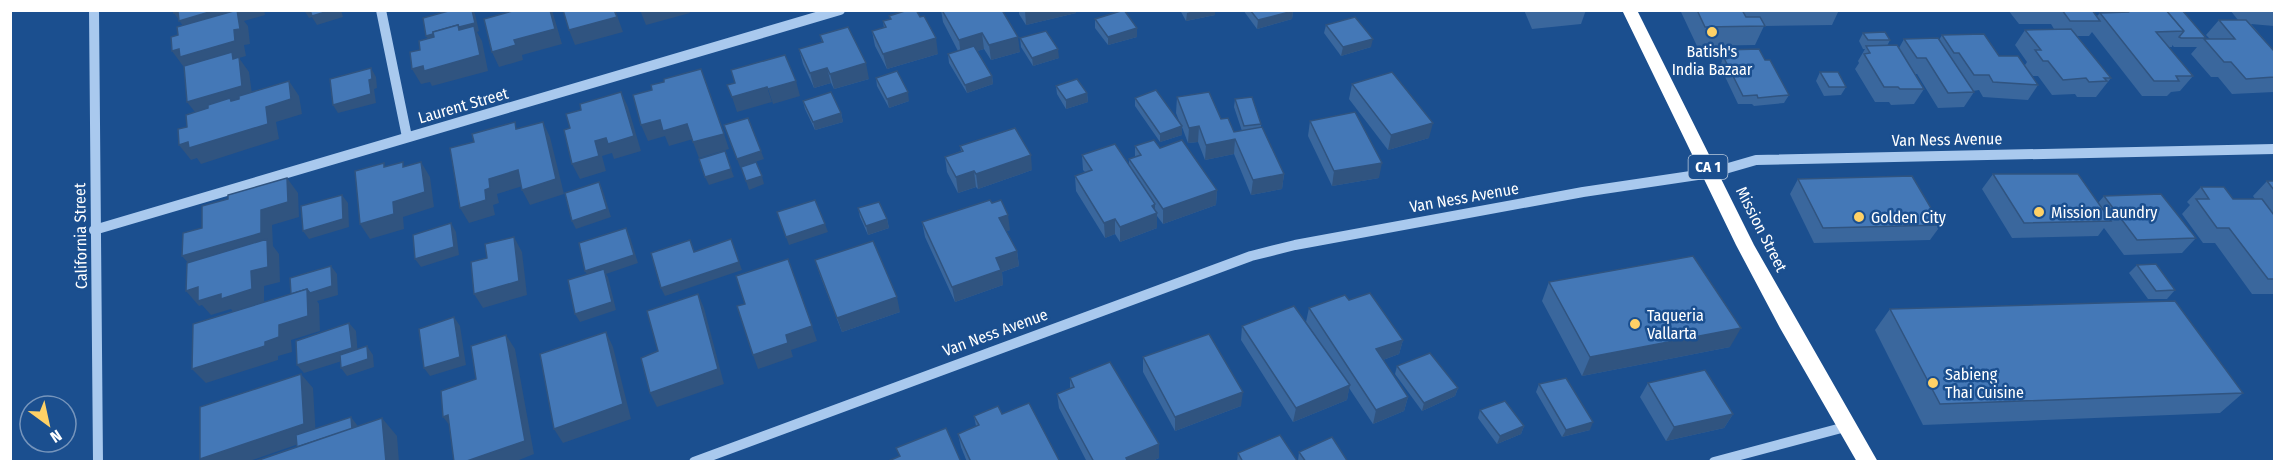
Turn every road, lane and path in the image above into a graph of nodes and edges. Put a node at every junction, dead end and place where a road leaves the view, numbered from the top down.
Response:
1 (94, 10) edge
2 (381, 10) edge
3 (840, 10) edge
4 (1629, 10) edge
5 (407, 137) junction
6 (2274, 149) edge
7 (1711, 173) junction
8 (94, 230) junction
9 (1849, 426) junction
10 (98, 462) edge
11 (694, 462) edge
12 (1714, 462) edge
13 (1868, 462) edge

1 - 8 street, California Street
2 - 5 street
3 - 5 street, Laurent Street
4 - 7 highway, Mission Street / CA 1
5 - 8 street, Laurent Street
6 - 7 street, Van Ness Avenue
7 - 9 highway, Mission Street / CA 1
7 - 11 street, Van Ness Avenue
8 - 10 street, California Street
9 - 12 street
9 - 13 highway, Mission Street / CA 1

